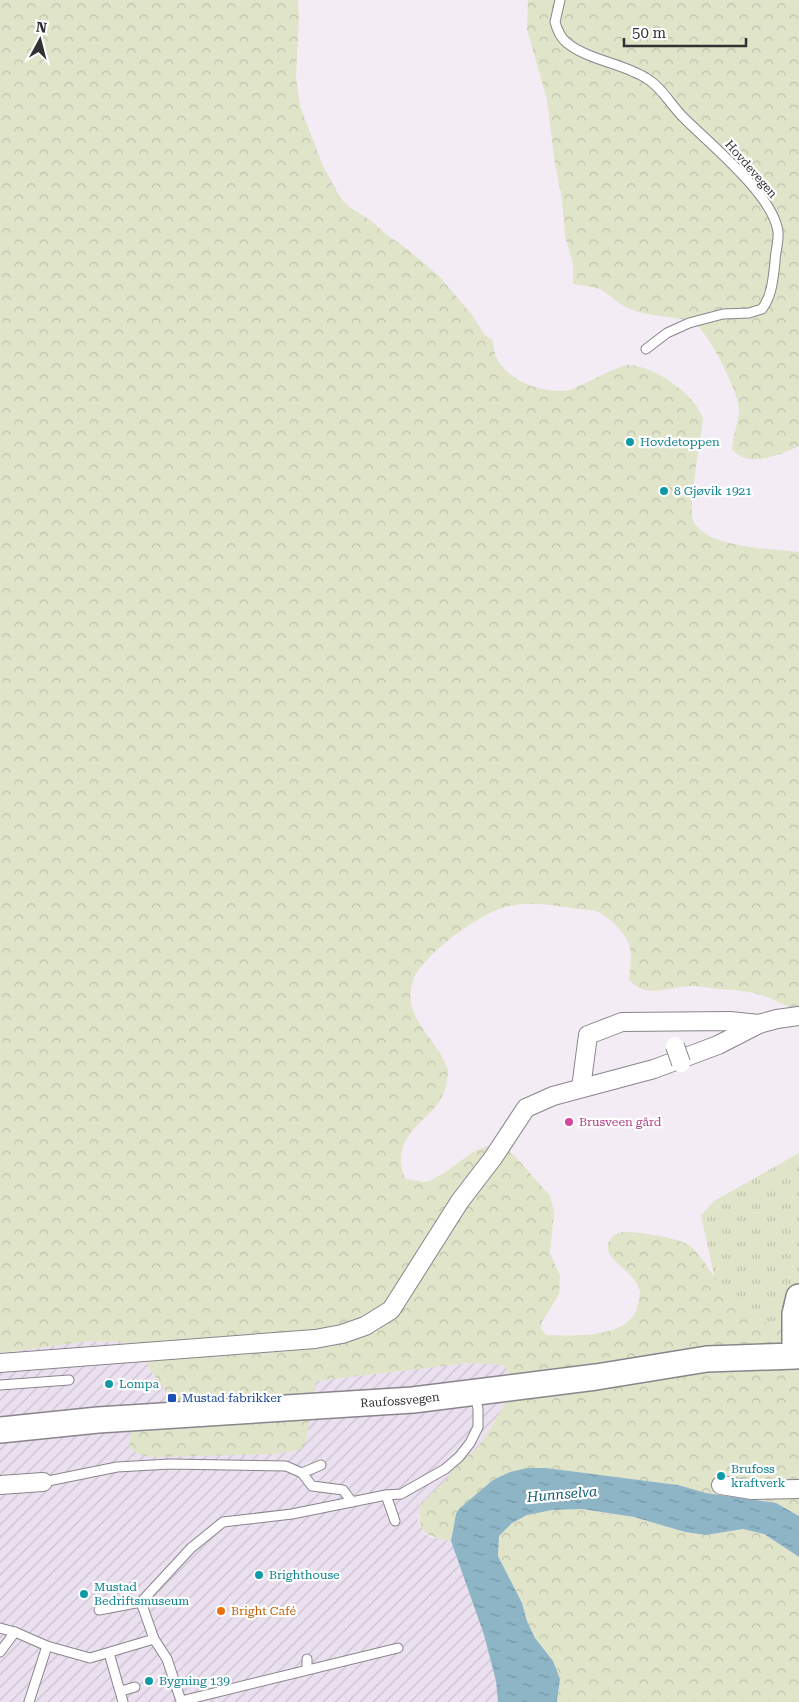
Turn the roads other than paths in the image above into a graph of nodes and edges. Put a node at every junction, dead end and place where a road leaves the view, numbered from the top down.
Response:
1 (560, 0) edge
2 (646, 349) dead end
3 (799, 1016) edge
4 (667, 1021) junction
5 (759, 1024) junction
6 (680, 1063) dead end
7 (581, 1088) junction
8 (799, 1297) edge
9 (797, 1356) edge
10 (0, 1363) edge
11 (69, 1380) dead end
12 (0, 1385) edge
13 (475, 1393) junction
14 (0, 1430) edge
15 (321, 1465) dead end
16 (302, 1473) junction
17 (43, 1482) joint
18 (0, 1484) edge
19 (721, 1485) dead end
20 (799, 1489) edge
21 (386, 1495) junction
22 (352, 1502) junction
23 (395, 1522) dead end
24 (141, 1602) junction
25 (99, 1610) dead end
26 (0, 1628) edge
27 (15, 1632) junction
28 (154, 1639) junction
29 (47, 1646) junction
30 (398, 1648) dead end
31 (0, 1652) edge
32 (109, 1653) junction
33 (307, 1659) dead end
34 (307, 1669) junction
35 (232, 1678) dead end
36 (135, 1687) dead end
37 (234, 1688) junction
38 (121, 1691) junction
39 (200, 1696) junction
40 (181, 1701) edge
41 (29, 1702) edge
42 (123, 1702) edge
43 (209, 1702) edge

1 - 2 lane, Hovdevegen
3 - 5 street
4 - 5 street
4 - 6 street, bridge
4 - 7 street
5 - 7 street
7 - 10 street
8 - 9 main road
9 - 13 main road, Raufossvegen
11 - 12 lane
13 - 14 main road, Raufossvegen
13 - 21 lane
15 - 16 lane
16 - 17 lane
16 - 22 lane
17 - 18 street
19 - 20 street
21 - 22 lane
21 - 23 lane
22 - 24 lane
24 - 25 lane
24 - 28 lane
26 - 27 lane
27 - 29 lane
27 - 31 lane
28 - 32 lane
28 - 40 lane
29 - 32 lane
29 - 41 lane
30 - 34 lane
32 - 38 lane
33 - 34 lane
34 - 37 lane
35 - 37 lane
36 - 38 lane
37 - 39 lane
38 - 42 lane
39 - 40 lane
39 - 43 lane

